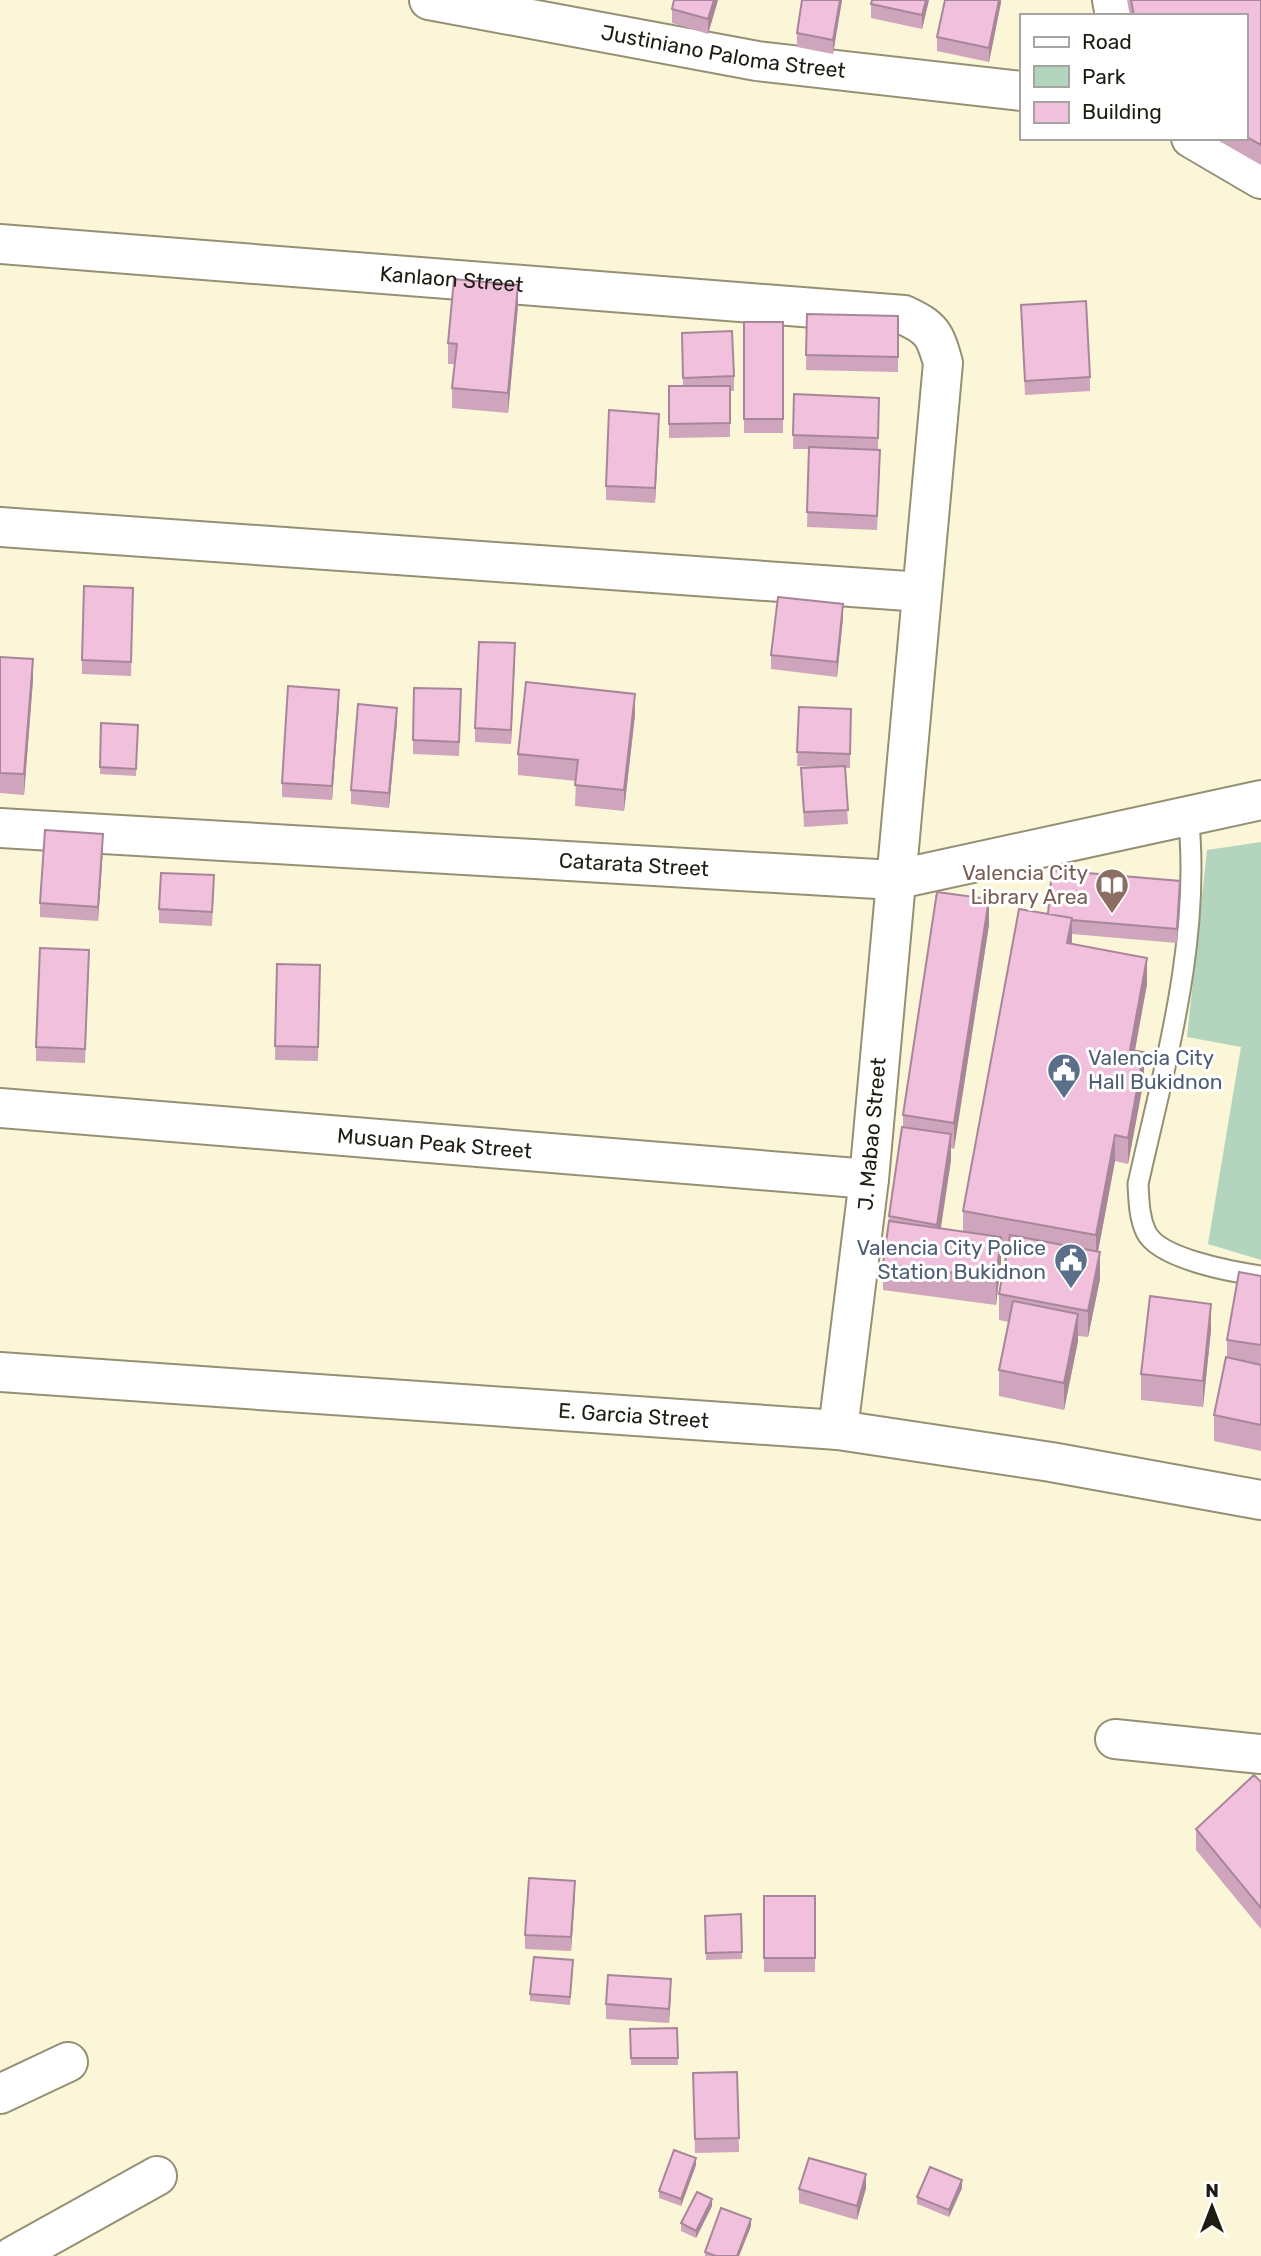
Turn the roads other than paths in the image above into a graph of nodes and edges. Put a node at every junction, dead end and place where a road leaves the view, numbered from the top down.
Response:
1 (429, 0) edge
2 (1020, 91) edge
3 (1194, 140) edge
4 (1261, 179) edge
5 (0, 244) edge
6 (904, 314) joint
7 (0, 527) edge
8 (922, 592) junction
9 (1261, 800) edge
10 (1188, 813) junction
11 (0, 828) edge
12 (894, 880) junction
13 (0, 1108) edge
14 (869, 1179) junction
15 (1261, 1276) edge
16 (0, 1372) edge
17 (838, 1430) junction
18 (1261, 1500) edge
19 (1115, 1739) dead end
20 (1261, 1754) edge
21 (68, 2062) dead end
22 (0, 2094) edge
23 (158, 2176) dead end
24 (13, 2256) edge

1 - 2 street, Justiniano Paloma Street
3 - 4 street
5 - 6 street, Kanlaon Street
6 - 8 street, J. Mabao Street
7 - 8 street
8 - 12 street, J. Mabao Street
9 - 10 street, Catarata Street
10 - 12 street, Catarata Street
10 - 15 lane
11 - 12 street, Catarata Street
12 - 14 street, J. Mabao Street
13 - 14 street, Musuan Peak Street
14 - 17 street, J. Mabao Street
16 - 17 street, E. Garcia Street
17 - 18 street, E. Garcia Street
19 - 20 street
21 - 22 street
23 - 24 street

